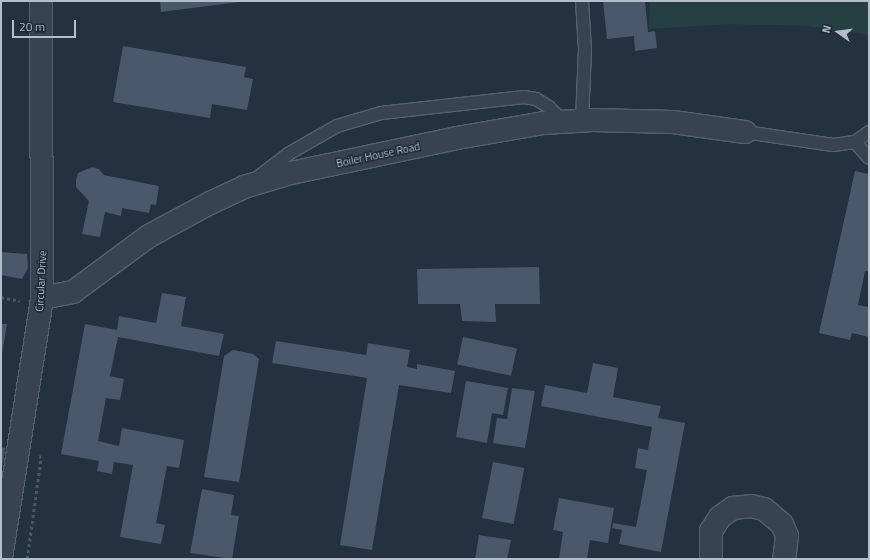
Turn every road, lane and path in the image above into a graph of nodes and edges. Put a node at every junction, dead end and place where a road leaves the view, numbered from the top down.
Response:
1 (41, 1) edge
2 (582, 1) edge
3 (572, 122) junction
4 (745, 132) joint
5 (869, 132) edge
6 (855, 142) junction
7 (869, 158) edge
8 (244, 187) junction
9 (1, 297) edge
10 (35, 300) junction
11 (1, 558) edge
12 (711, 559) edge
13 (784, 559) edge

1 - 10 street, Circular Drive
2 - 3 lane
3 - 4 street, Boiler House Road
3 - 8 street, Boiler House Road
3 - 8 lane
4 - 6 lane
5 - 6 lane
6 - 7 lane
8 - 10 street, Boiler House Road
9 - 10 path
10 - 11 street, Circular Drive
12 - 13 street

